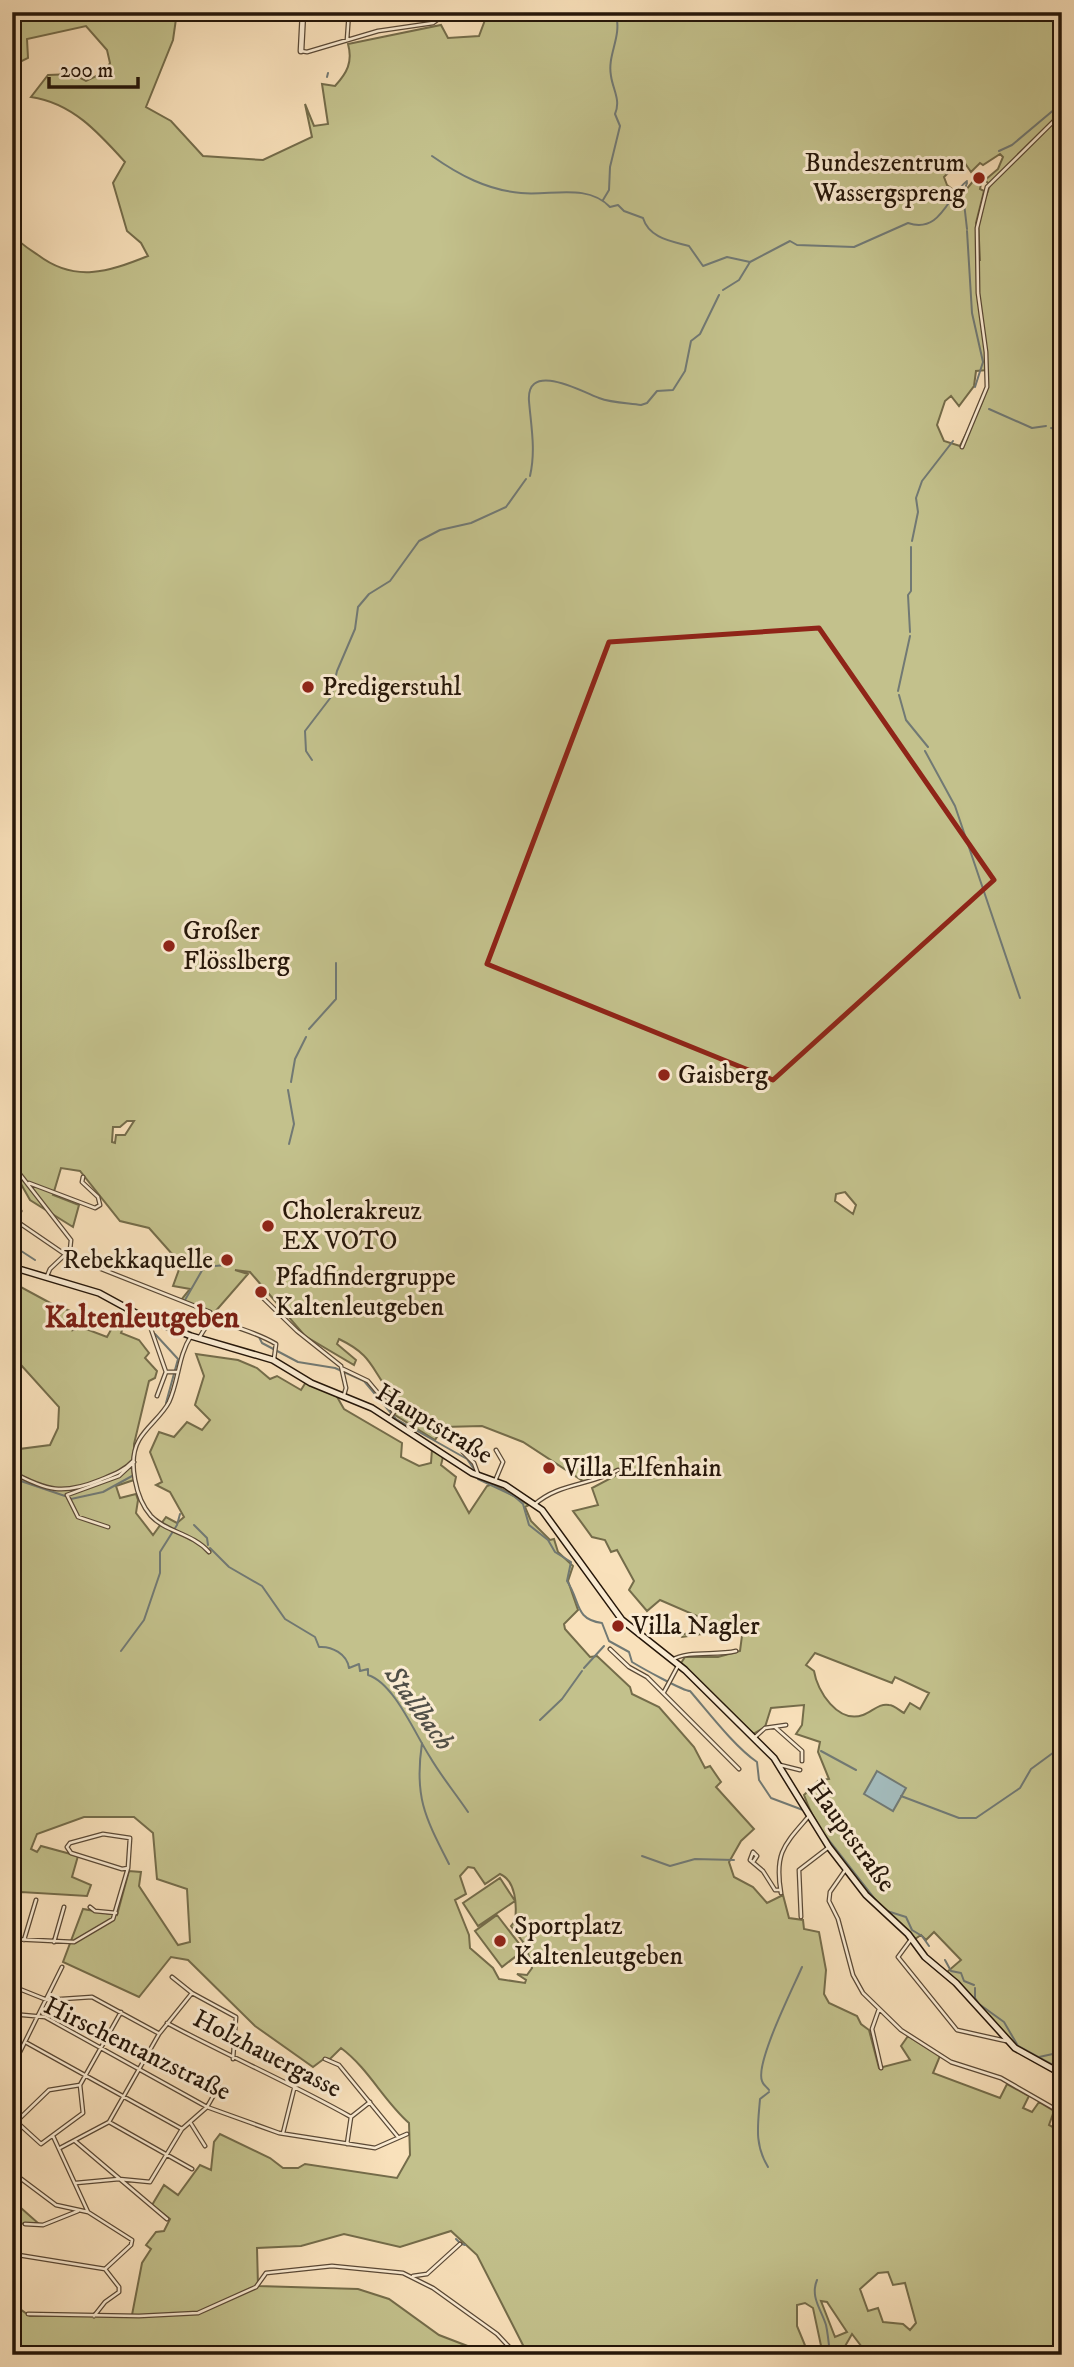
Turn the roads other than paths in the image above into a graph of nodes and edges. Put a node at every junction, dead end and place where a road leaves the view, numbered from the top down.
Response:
1 (303, 12) edge
2 (349, 12) edge
3 (448, 12) edge
4 (347, 40) junction
5 (301, 51) joint
6 (1062, 113) edge
7 (962, 447) dead end
8 (12, 1164) edge
9 (83, 1177) dead end
10 (29, 1183) junction
11 (12, 1200) edge
12 (12, 1218) edge
13 (66, 1255) junction
14 (12, 1267) edge
15 (46, 1278) junction
16 (262, 1297) dead end
17 (212, 1317) junction
18 (153, 1322) junction
19 (191, 1336) junction
20 (199, 1339) junction
21 (273, 1360) junction
22 (342, 1371) junction
23 (166, 1372) junction
24 (175, 1372) junction
25 (344, 1395) junction
26 (157, 1396) dead end
27 (392, 1416) junction
28 (496, 1450) dead end
29 (463, 1452) dead end
30 (135, 1459) junction
31 (618, 1470) dead end
32 (12, 1472) edge
33 (478, 1476) junction
34 (495, 1481) junction
35 (534, 1505) junction
36 (108, 1527) dead end
37 (209, 1552) dead end
38 (610, 1649) dead end
39 (736, 1651) dead end
40 (672, 1660) junction
41 (679, 1664) junction
42 (663, 1693) junction
43 (786, 1725) dead end
44 (775, 1727) junction
45 (754, 1738) junction
46 (802, 1761) dead end
47 (780, 1765) junction
48 (739, 1769) dead end
49 (800, 1770) dead end
50 (809, 1815) junction
51 (829, 1847) junction
52 (753, 1862) dead end
53 (128, 1868) junction
54 (846, 1869) junction
55 (36, 1900) dead end
56 (90, 1907) dead end
57 (64, 1908) dead end
58 (116, 1913) junction
59 (801, 1917) dead end
60 (912, 1938) junction
61 (12, 1939) edge
62 (24, 1940) junction
63 (54, 1942) junction
64 (62, 1967) dead end
65 (173, 1977) dead end
66 (12, 1986) edge
67 (192, 1993) junction
68 (47, 2000) junction
69 (879, 2009) junction
70 (121, 2012) junction
71 (12, 2014) edge
72 (40, 2015) junction
73 (167, 2023) junction
74 (159, 2034) junction
75 (1009, 2042) junction
76 (27, 2043) junction
77 (101, 2048) junction
78 (233, 2059) junction
79 (325, 2059) dead end
80 (12, 2068) edge
81 (881, 2068) dead end
82 (139, 2069) junction
83 (86, 2074) junction
84 (1062, 2074) edge
85 (80, 2085) junction
86 (295, 2085) junction
87 (219, 2086) dead end
88 (124, 2096) junction
89 (370, 2102) junction
90 (208, 2106) junction
91 (1062, 2113) edge
92 (351, 2117) junction
93 (109, 2122) junction
94 (190, 2122) junction
95 (182, 2129) junction
96 (283, 2134) junction
97 (407, 2134) dead end
98 (53, 2136) junction
99 (398, 2137) junction
100 (75, 2141) junction
101 (347, 2144) junction
102 (205, 2146) dead end
103 (60, 2148) junction
104 (167, 2155) junction
105 (192, 2169) dead end
106 (12, 2172) edge
107 (119, 2179) junction
108 (76, 2183) junction
109 (78, 2211) junction
110 (88, 2212) junction
111 (167, 2219) dead end
112 (25, 2224) dead end
113 (460, 2244) dead end
114 (12, 2254) edge
115 (105, 2269) junction
116 (426, 2275) junction
117 (410, 2276) junction
118 (421, 2281) junction
119 (28, 2314) dead end
120 (94, 2316) junction
121 (513, 2351) dead end

1 - 5 street
2 - 4 street
3 - 4 street
4 - 5 street
6 - 7 street
8 - 10 street
9 - 10 street
10 - 13 street
11 - 12 street
12 - 13 street
13 - 15 street
13 - 17 street
14 - 15 main road, Hauptstraße
15 - 18 main road, Hauptstraße
16 - 22 street
17 - 20 street
17 - 21 street
18 - 19 main road, Hauptstraße
18 - 23 street
19 - 20 main road, Hauptstraße
19 - 24 street
20 - 21 main road, Hauptstraße
21 - 25 main road, Hauptstraße
22 - 25 street
22 - 27 street
23 - 24 street
23 - 26 street
24 - 30 street
25 - 27 main road, Hauptstraße
27 - 33 main road, Hauptstraße
28 - 34 street
29 - 33 street
30 - 32 street
30 - 36 street
30 - 37 street
31 - 35 street
33 - 34 main road, Hauptstraße
34 - 35 main road, Hauptstraße
35 - 40 main road, Hauptstraße
38 - 42 street
39 - 40 street
40 - 41 main road, Hauptstraße
41 - 42 street
41 - 45 main road, Hauptstraße
42 - 48 street
43 - 44 street
44 - 45 street
44 - 46 street
45 - 47 main road, Hauptstraße
47 - 49 street
47 - 50 main road, Hauptstraße
50 - 51 main road, Hauptstraße
50 - 52 street
51 - 54 main road, Hauptstraße
51 - 59 street
53 - 53 street
53 - 58 street
54 - 60 main road, Hauptstraße
54 - 69 street
55 - 62 street
56 - 58 street
57 - 63 street
58 - 63 street
60 - 75 main road, Hauptstraße
60 - 75 street
61 - 62 street
62 - 63 street
64 - 68 street
65 - 67 street
66 - 68 street
67 - 73 street
67 - 78 street
68 - 70 street
68 - 72 street
69 - 81 street
69 - 91 street
70 - 74 street
70 - 77 street
71 - 72 street, Hirschentanzstraße
72 - 76 street
72 - 77 street, Hirschentanzstraße
73 - 74 street
73 - 78 street, Holzhauergasse
74 - 82 street
75 - 84 main road, Hauptstraße
76 - 80 street
76 - 83 street
77 - 82 street, Hirschentanzstraße
77 - 83 street
78 - 86 street, Holzhauergasse
79 - 89 street
82 - 88 street
82 - 90 street, Hirschentanzstraße
83 - 85 street
83 - 88 street
85 - 98 street
85 - 98 street
86 - 92 street, Holzhauergasse
86 - 96 street
87 - 90 street
88 - 93 street
88 - 95 street
89 - 92 street
89 - 99 street
90 - 94 street
90 - 96 street, Hirschentanzstraße
92 - 101 street
93 - 100 street
93 - 104 street
94 - 95 street
94 - 102 street
95 - 104 street
96 - 101 street, Hirschentanzstraße
97 - 99 street, Hirschentanzstraße
98 - 103 street
99 - 101 street, Hirschentanzstraße
100 - 103 street
100 - 107 street
103 - 108 street
104 - 105 street
104 - 107 street
106 - 109 street
107 - 108 street
107 - 111 street
108 - 110 street
109 - 110 street
109 - 112 street
110 - 115 street
113 - 116 street
114 - 115 street
115 - 120 street
116 - 117 street
116 - 118 street
117 - 118 street
117 - 120 street
118 - 121 street
119 - 120 street

